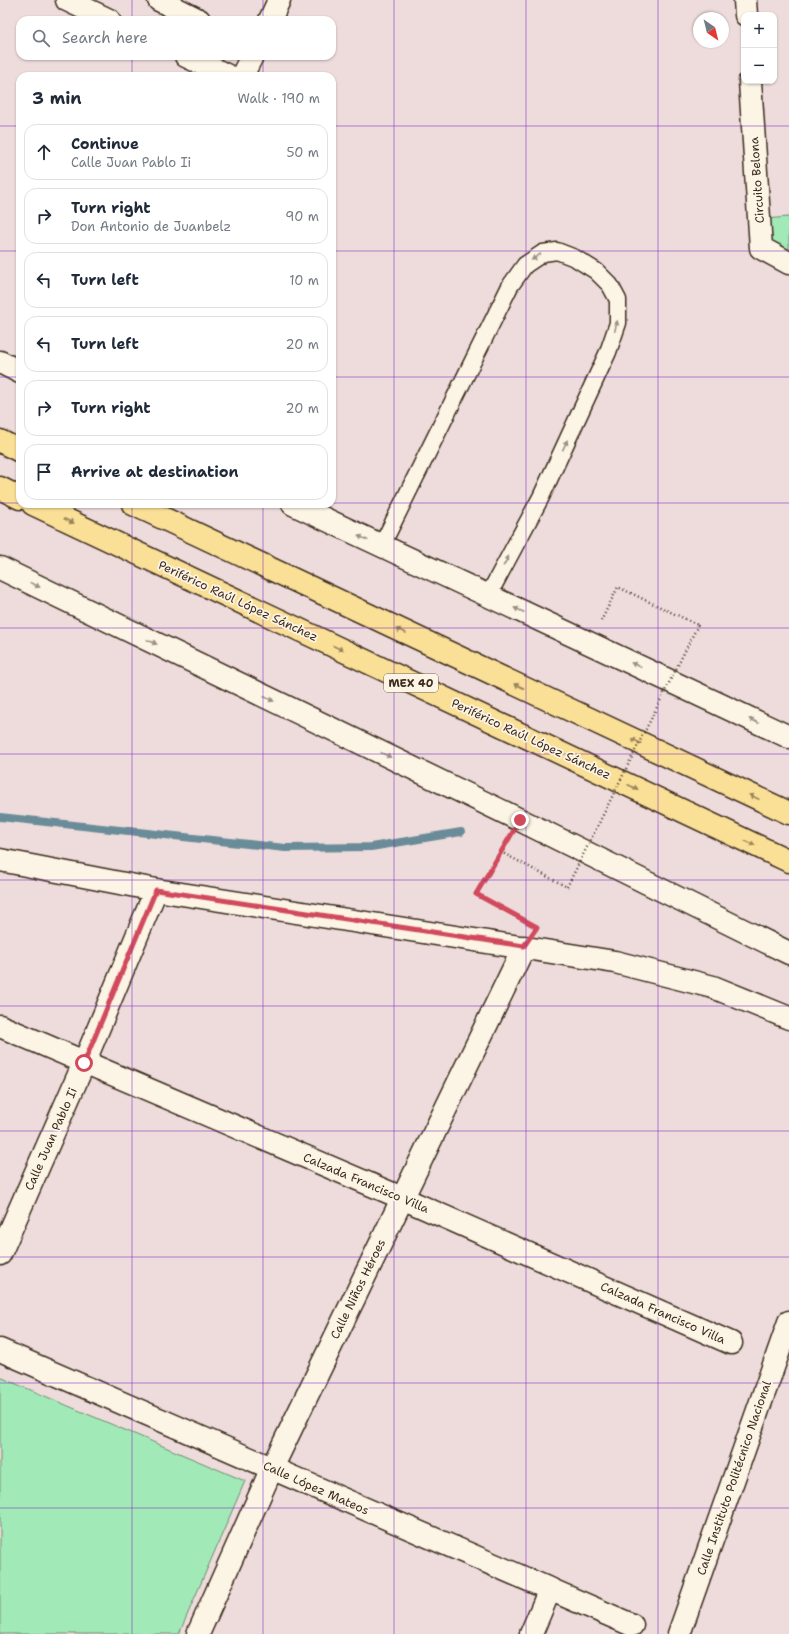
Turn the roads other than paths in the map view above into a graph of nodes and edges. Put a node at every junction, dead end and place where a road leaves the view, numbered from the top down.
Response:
1 (67, 0) edge
2 (158, 0) edge
3 (280, 0) edge
4 (745, 0) edge
5 (746, 12) edge
6 (101, 16) edge
7 (191, 16) edge
8 (272, 16) edge
9 (194, 60) edge
10 (250, 60) edge
11 (220, 72) edge
12 (244, 72) edge
13 (750, 84) edge
14 (789, 263) edge
15 (0, 362) edge
16 (16, 370) edge
17 (0, 442) edge
18 (16, 449) edge
19 (0, 488) edge
20 (16, 496) edge
21 (41, 508) edge
22 (141, 508) edge
23 (301, 508) edge
24 (381, 547) junction
25 (0, 568) edge
26 (488, 596) junction
27 (789, 737) edge
28 (789, 814) edge
29 (0, 860) edge
30 (789, 861) edge
31 (156, 890) junction
32 (524, 946) junction
33 (789, 953) edge
34 (789, 1018) edge
35 (0, 1026) edge
36 (84, 1063) junction
37 (402, 1198) junction
38 (0, 1254) edge
39 (789, 1322) edge
40 (731, 1343) dead end
41 (0, 1350) edge
42 (272, 1468) junction
43 (550, 1590) junction
44 (632, 1625) dead end
45 (198, 1634) edge
46 (531, 1634) edge
47 (679, 1634) edge

1 - 6 street
2 - 7 street
3 - 8 street
4 - 5 street
9 - 11 street
10 - 12 street
13 - 14 street, Circuito Belona
15 - 16 street
17 - 18 highway
19 - 20 highway
21 -> 30 highway, Periférico Raúl López Sánchez / MEX 40
28 -> 22 highway
24 -> 23 street
24 - 26 street
26 -> 24 lane
25 -> 33 street
27 -> 26 street
29 - 31 street
31 - 32 street
31 - 36 street, Calle Juan Pablo Ii
32 - 34 street
32 - 37 street, Calle Niños Héroes
35 - 36 street, Calzada Francisco Villa
36 - 37 street, Calzada Francisco Villa
36 - 38 street, Calle Juan Pablo Ii
37 - 40 street, Calzada Francisco Villa
37 - 42 street, Calle Niños Héroes
39 - 47 street, Calle Instituto Politécnico Nacional
41 - 42 street, Calle López Mateos
42 - 43 street, Calle López Mateos
42 - 45 street, Calle Niños Héroes
43 - 44 street, Calle López Mateos
43 - 46 street

